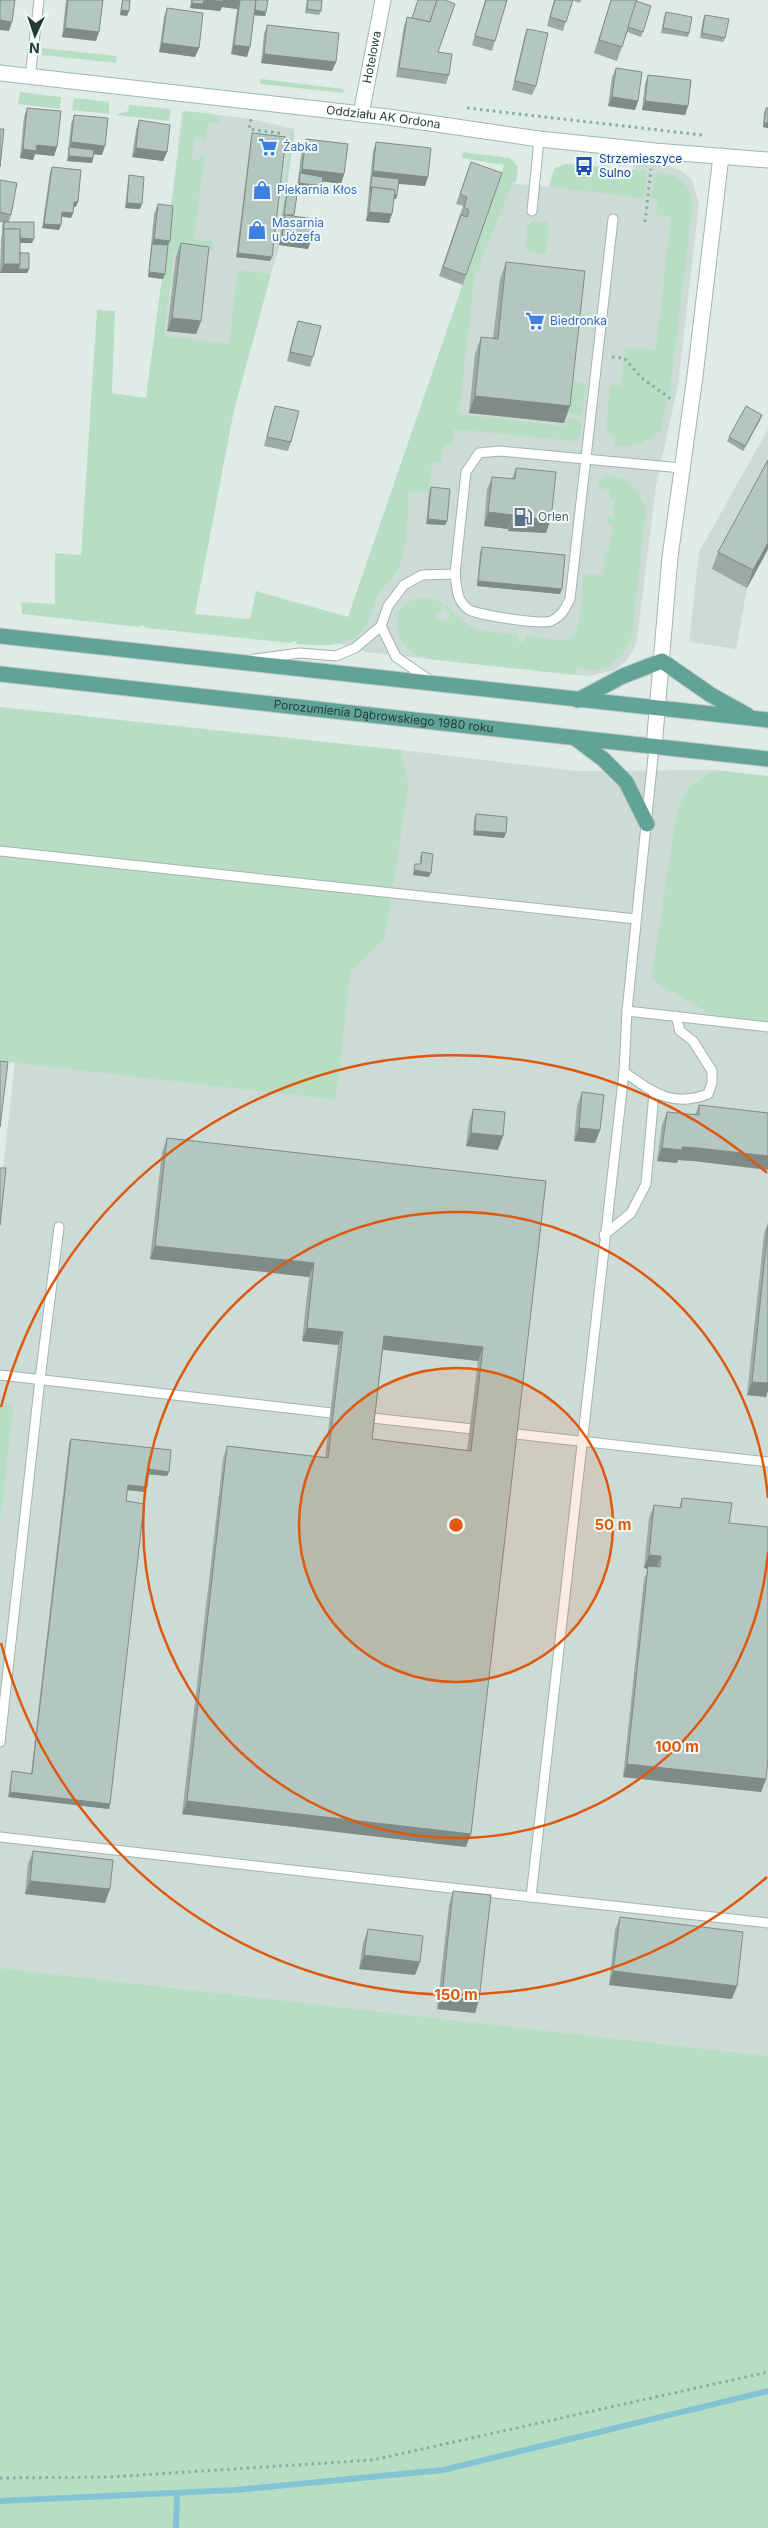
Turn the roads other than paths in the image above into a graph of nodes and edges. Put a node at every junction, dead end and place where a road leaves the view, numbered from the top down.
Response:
1 (39, 0) edge
2 (383, 0) edge
3 (0, 73) edge
4 (30, 77) junction
5 (361, 114) junction
6 (539, 138) junction
7 (721, 156) junction
8 (768, 160) edge
9 (532, 211) dead end
10 (613, 219) dead end
11 (587, 459) junction
12 (681, 468) junction
13 (455, 574) junction
14 (381, 626) junction
15 (0, 636) edge
16 (234, 661) junction
17 (662, 661) junction
18 (0, 674) edge
19 (437, 685) junction
20 (578, 700) junction
21 (658, 708) junction
22 (760, 719) edge
23 (574, 737) junction
24 (654, 747) junction
25 (768, 759) edge
26 (647, 824) junction
27 (0, 851) edge
28 (636, 919) junction
29 (626, 1011) junction
30 (676, 1016) junction
31 (768, 1027) edge
32 (624, 1072) junction
33 (654, 1093) junction
34 (59, 1227) dead end
35 (604, 1235) junction
36 (0, 1375) edge
37 (40, 1379) junction
38 (345, 1414) edge
39 (355, 1416) edge
40 (582, 1442) junction
41 (768, 1462) edge
42 (0, 1742) edge
43 (0, 1837) edge
44 (530, 1897) junction
45 (768, 1923) edge

1 - 4 lane
2 - 5 street, Hotelowa
3 - 4 street, Oddziału AK Ordona
4 - 5 street, Oddziału AK Ordona
5 - 6 street, Oddziału AK Ordona
6 - 7 street, Oddziału AK Ordona
6 - 9 lane
7 - 8 street, Oddziału AK Ordona
7 - 12 street
10 - 11 lane
11 - 12 lane
11 - 13 lane
11 - 13 lane
12 - 17 street
13 - 14 lane
14 - 16 lane
14 - 19 lane
15 - 16 main road
16 - 19 main road
17 - 20 main road
17 - 21 street
17 - 22 main road
18 - 23 main road, Porozumienia Dąbrowskiego 1980 roku
19 - 20 main road
20 - 21 main road
21 - 22 main road
21 - 24 street
23 - 24 main road, Porozumienia Dąbrowskiego 1980 roku
23 - 26 main road
24 - 25 main road, Porozumienia Dąbrowskiego 1980 roku
24 - 26 lane
26 - 28 lane
27 - 28 lane
28 - 29 lane
29 - 30 lane
29 - 32 lane
30 - 31 lane
30 - 33 lane
32 - 33 lane
32 - 35 lane
33 - 35 lane
34 - 37 lane
35 - 40 lane
36 - 37 lane
37 - 38 lane
37 - 42 lane
39 - 40 lane
40 - 41 lane
40 - 44 lane
43 - 44 lane
44 - 45 lane

